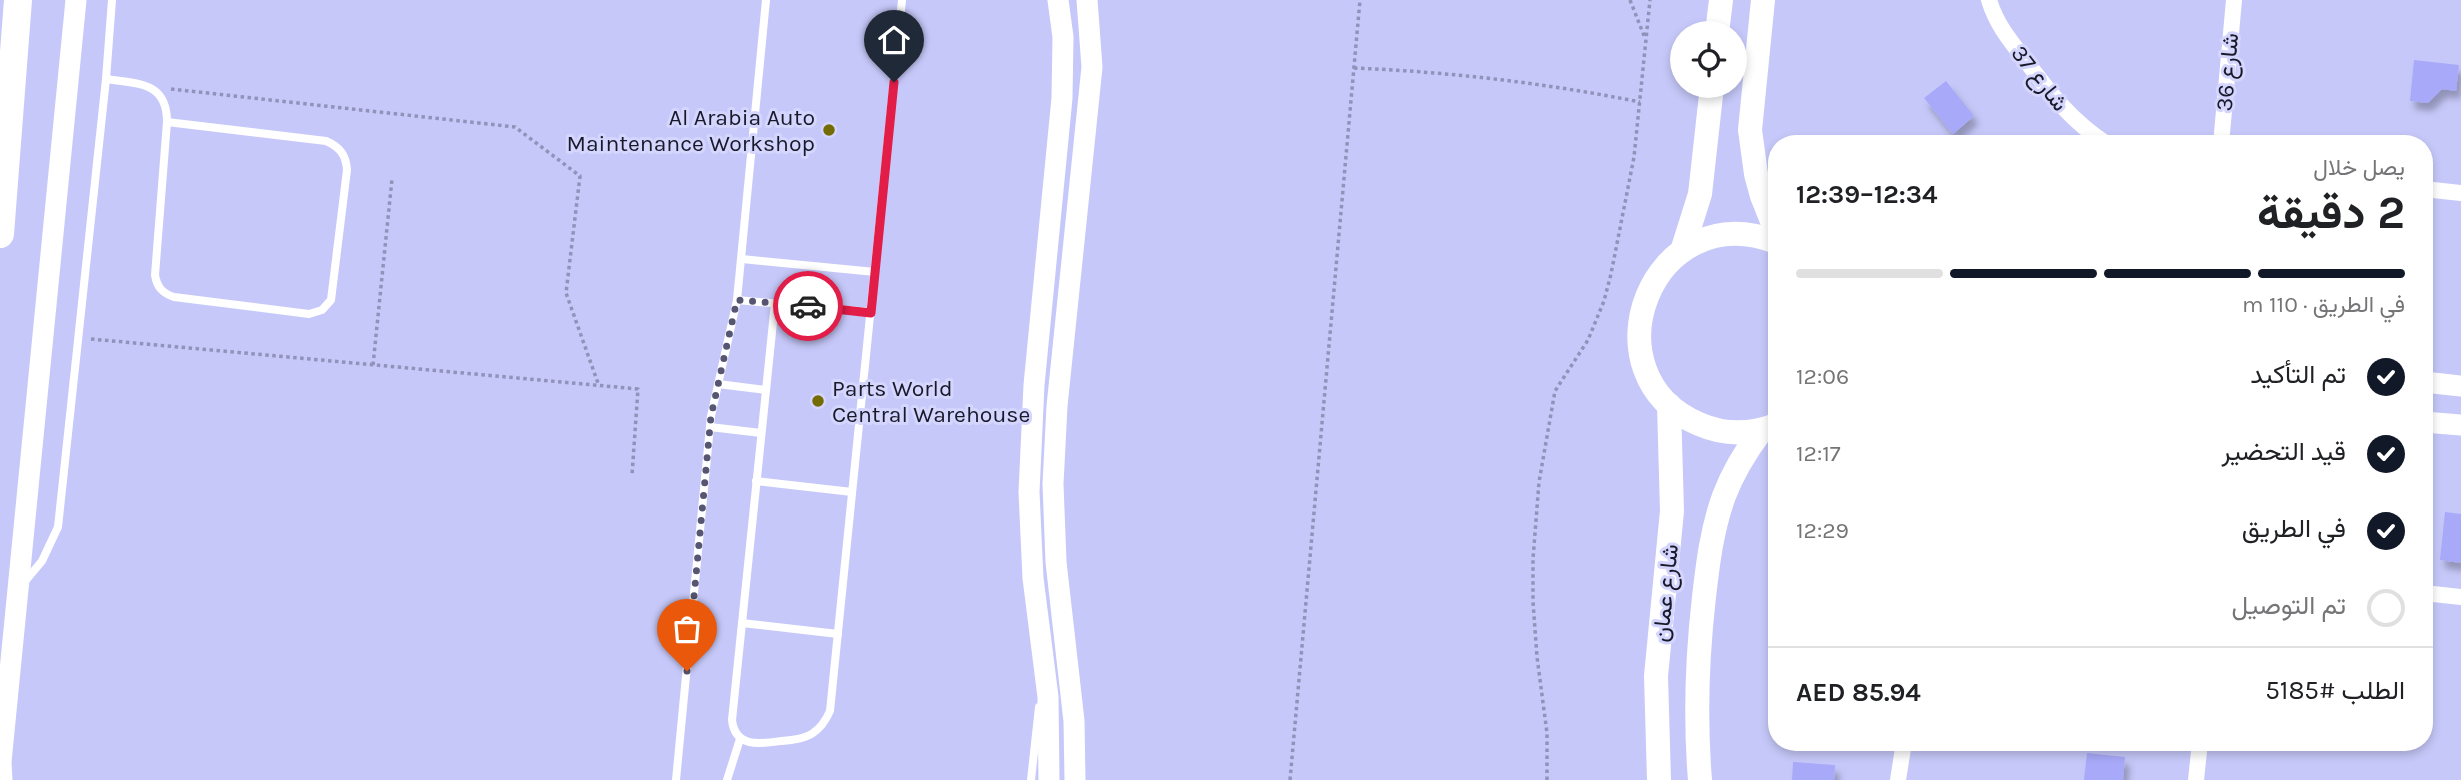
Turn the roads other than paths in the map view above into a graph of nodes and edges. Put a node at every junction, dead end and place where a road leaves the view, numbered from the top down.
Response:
1 (18, 0) edge
2 (76, 0) edge
3 (112, 0) edge
4 (765, 0) edge
5 (902, 0) edge
6 (1058, 0) edge
7 (1087, 0) edge
8 (1721, 0) edge
9 (1763, 0) edge
10 (1989, 0) edge
11 (2234, 0) edge
12 (1718, 21) edge
13 (106, 79) junction
14 (1711, 98) edge
15 (167, 122) junction
16 (2094, 135) edge
17 (2222, 135) edge
18 (2433, 190) edge
19 (2461, 193) edge
20 (1768, 211) edge
21 (0, 234) edge
22 (1768, 240) edge
23 (1682, 251) junction
24 (742, 259) junction
25 (875, 272) junction
26 (737, 300) junction
27 (775, 303) junction
28 (871, 313) junction
29 (2433, 383) edge
30 (718, 384) junction
31 (2461, 386) edge
32 (766, 390) junction
33 (1669, 405) junction
34 (2433, 423) edge
35 (2461, 425) edge
36 (710, 427) junction
37 (1768, 428) edge
38 (1768, 429) edge
39 (761, 433) junction
40 (756, 481) junction
41 (852, 492) junction
42 (18, 590) junction
43 (2433, 594) edge
44 (2461, 597) edge
45 (742, 623) junction
46 (838, 634) junction
47 (1045, 670) junction
48 (740, 738) junction
49 (1903, 751) edge
50 (2199, 751) edge
51 (1, 769) edge
52 (676, 780) edge
53 (727, 780) edge
54 (1031, 780) edge
55 (1049, 780) edge
56 (1075, 780) edge
57 (1660, 780) edge
58 (1700, 780) edge
59 (1898, 780) edge
60 (2196, 780) edge

1 - 21 highway
2 - 42 street
3 - 13 lane
4 - 24 lane
5 - 25 lane
6 - 47 street
7 - 56 street
8 - 12 main road
9 - 20 main road
10 - 16 street, شارع 37
11 - 17 street, شارع 36
13 - 15 lane
13 - 42 lane
14 - 23 main road
15 - 15 lane
18 - 19 street
22 - 23 main road
23 - 33 main road
24 - 25 lane
24 - 26 lane
25 - 28 lane
26 - 27 lane
26 - 30 lane
27 - 28 lane
27 - 32 lane
28 - 41 lane
29 - 31 street
30 - 32 lane
30 - 36 lane
32 - 39 lane
33 - 37 main road
33 - 57 main road, شارع عمان
34 - 35 street
36 - 39 lane
36 - 52 lane
38 - 58 main road, شارع عمان
39 - 40 lane
40 - 41 lane
40 - 45 lane
41 - 46 lane
42 - 51 street
43 - 44 street
45 - 46 lane
45 - 48 lane
46 - 48 lane
47 - 54 lane
47 - 55 street
48 - 53 lane
49 - 59 street
50 - 60 street

